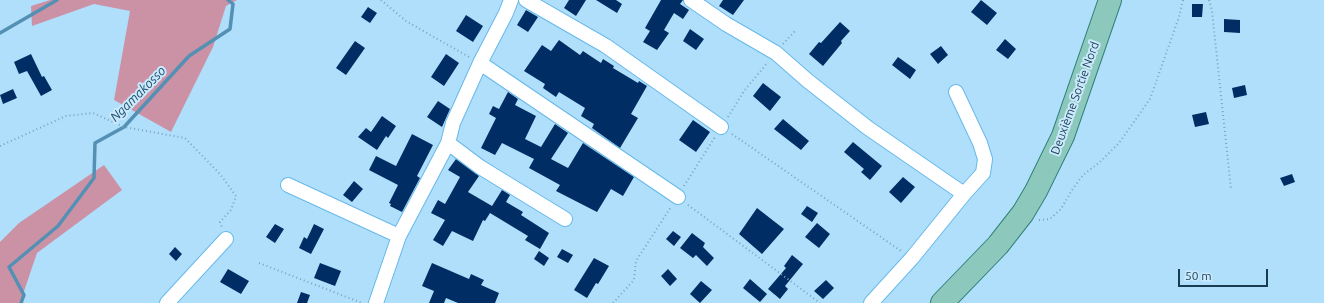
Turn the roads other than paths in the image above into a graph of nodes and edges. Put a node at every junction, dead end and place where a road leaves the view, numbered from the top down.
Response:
1 (511, 0) edge
2 (526, 0) edge
3 (691, 0) edge
4 (1110, 0) edge
5 (480, 63) junction
6 (956, 92) dead end
7 (721, 127) road end
8 (448, 143) junction
9 (288, 185) dead end
10 (964, 194) junction
11 (678, 197) road end
12 (565, 219) dead end
13 (399, 236) junction
14 (226, 239) road end
15 (167, 303) edge
16 (376, 303) edge
17 (871, 303) edge
18 (942, 303) edge

1 - 5 street
2 - 7 street
3 - 10 street
4 - 18 main road, Deuxième Sortie Nord
5 - 8 street
5 - 11 street
6 - 10 street
8 - 12 street
8 - 13 street
9 - 13 street
10 - 17 street
13 - 16 street
14 - 15 street

